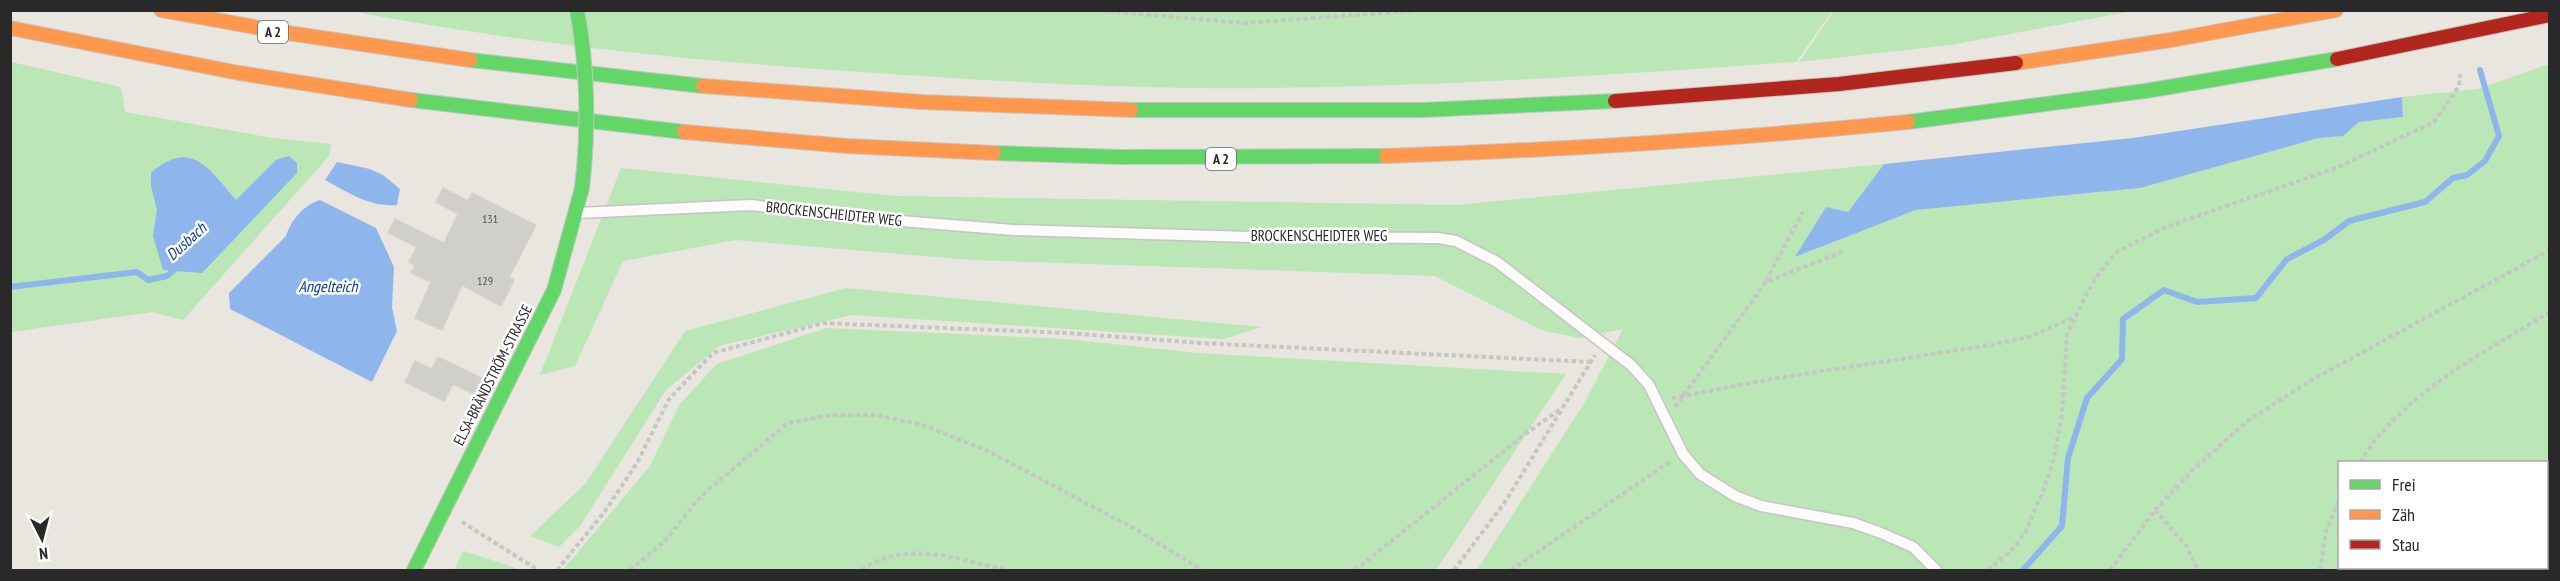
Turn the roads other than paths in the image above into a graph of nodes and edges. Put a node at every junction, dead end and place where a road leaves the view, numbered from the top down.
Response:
1 (161, 10) edge
2 (577, 10) edge
3 (2336, 10) edge
4 (2550, 15) edge
5 (10, 28) edge
6 (578, 213) junction
7 (414, 570) edge
8 (1936, 570) edge

1 - 3 main road, A 2
2 - 6 main road, ELSA-BRÄNDSTRÖM-STRASSE, bridge
4 - 5 main road, A 2
6 - 7 main road, ELSA-BRÄNDSTRÖM-STRASSE
6 - 8 lane, BROCKENSCHEIDTER WEG

